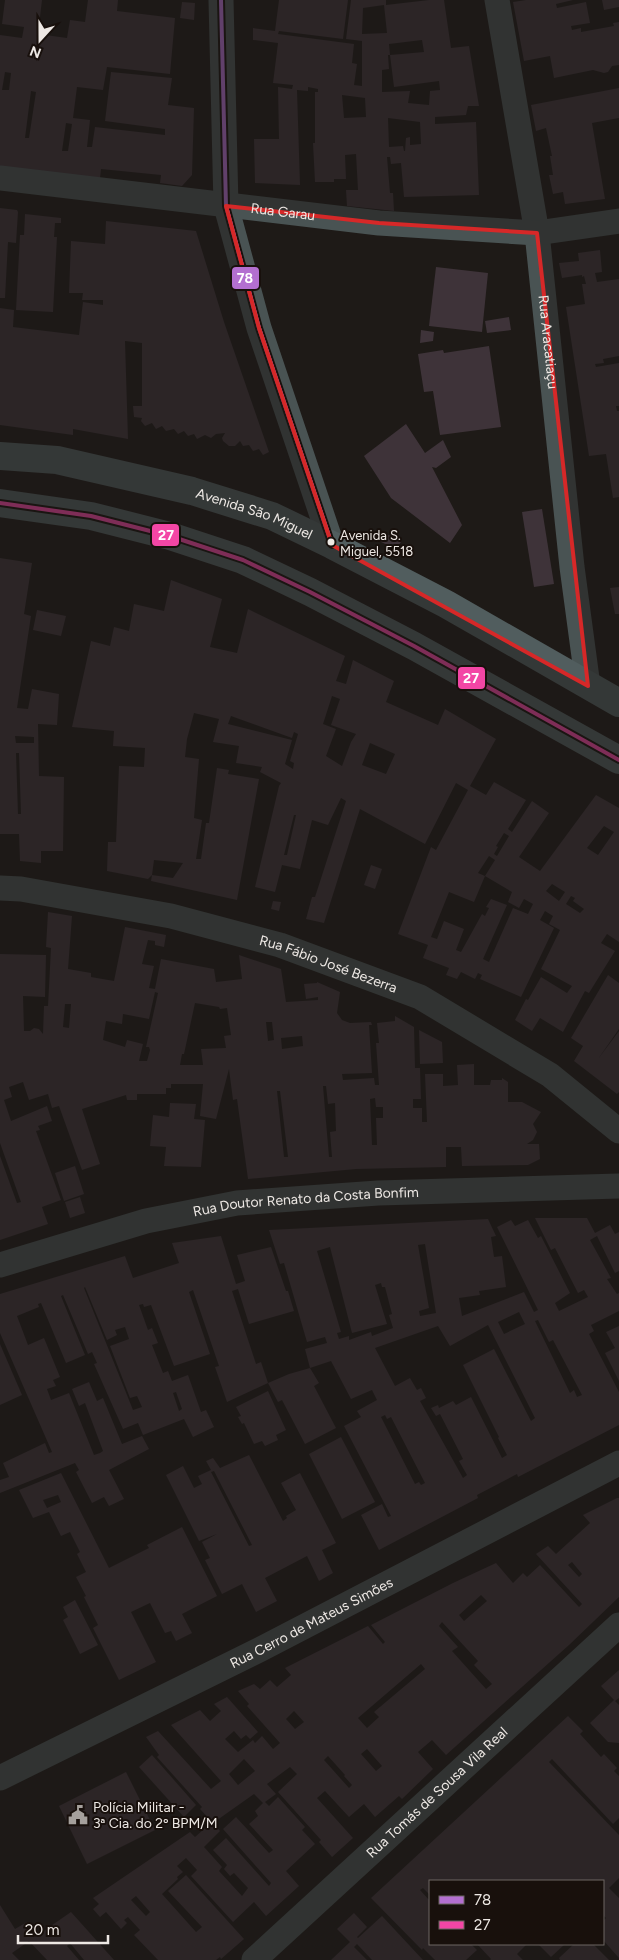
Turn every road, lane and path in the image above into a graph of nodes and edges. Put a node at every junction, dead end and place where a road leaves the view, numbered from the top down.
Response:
1 (221, 0) edge
2 (497, 0) edge
3 (0, 178) edge
4 (226, 206) junction
5 (619, 221) edge
6 (536, 233) junction
7 (0, 456) edge
8 (0, 503) edge
9 (332, 545) junction
10 (588, 686) junction
11 (619, 703) edge
12 (619, 760) edge
13 (0, 888) edge
14 (619, 1131) edge
15 (619, 1186) edge
16 (0, 1265) edge
17 (619, 1463) edge
18 (619, 1626) edge
19 (0, 1778) edge
20 (254, 1960) edge

1 - 4 street
2 - 6 street, Rua Aracatiaçu
3 - 4 street, Rua Garau
4 - 6 street, Rua Garau
4 - 9 street
5 - 6 street, Rua Garau
6 - 10 street, Rua Aracatiaçu
7 - 9 main road, Avenida São Miguel
8 - 12 main road
9 - 10 main road, Avenida São Miguel
10 - 11 main road, Avenida São Miguel
13 - 14 street, Rua Fábio José Bezerra
15 - 16 street, Rua Doutor Renato da Costa Bonfim
17 - 19 street, Rua Cerro de Mateus Simões
18 - 20 street, Rua Tomás de Sousa Vila Real

